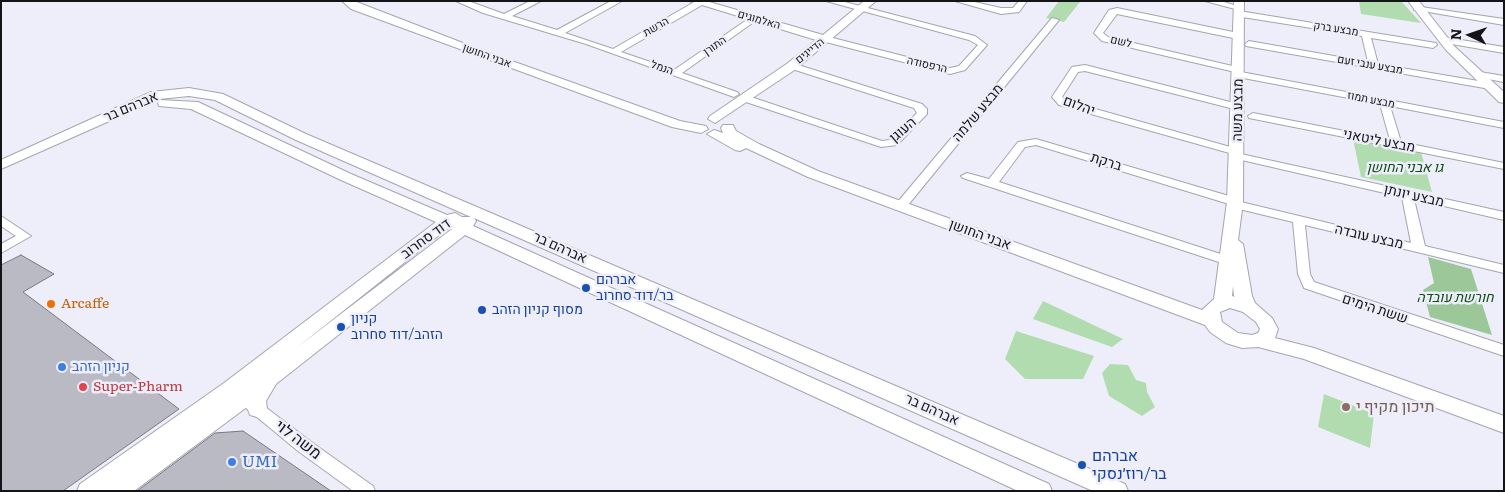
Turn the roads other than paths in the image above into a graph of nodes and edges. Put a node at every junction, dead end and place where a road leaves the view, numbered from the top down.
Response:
1 (347, 1) edge
2 (460, 1) edge
3 (537, 1) edge
4 (618, 1) edge
5 (830, 1) edge
6 (871, 1) edge
7 (959, 1) edge
8 (1024, 1) edge
9 (1209, 1) edge
10 (696, 2) edge
11 (1415, 4) edge
12 (1239, 8) edge
13 (861, 10) junction
14 (506, 16) junction
15 (754, 19) junction
16 (1056, 20) dead end
17 (1504, 22) edge
18 (558, 33) junction
19 (1366, 34) junction
20 (825, 39) junction
21 (1244, 40) junction
22 (1438, 42) junction
23 (1504, 50) edge
24 (614, 52) junction
25 (792, 66) junction
26 (1374, 66) junction
27 (1238, 72) junction
28 (676, 73) junction
29 (1480, 75) junction
30 (1504, 80) edge
31 (1490, 86) junction
32 (734, 94) dead end
33 (747, 99) junction
34 (1504, 99) edge
35 (1384, 102) junction
36 (1238, 108) junction
37 (1253, 116) dead end
38 (716, 124) junction
39 (1504, 125) edge
40 (1396, 144) junction
41 (1237, 154) junction
42 (1, 166) edge
43 (1504, 166) edge
44 (804, 169) junction
45 (1, 174) edge
46 (967, 176) dead end
47 (992, 182) junction
48 (1407, 194) junction
49 (408, 204) junction
50 (900, 207) junction
51 (1234, 208) junction
52 (475, 211) junction
53 (1504, 216) edge
54 (1, 220) edge
55 (447, 221) junction
56 (1299, 221) junction
57 (463, 229) junction
58 (4, 244) edge
59 (504, 247) junction
60 (1419, 249) junction
61 (1228, 261) junction
62 (412, 269) junction
63 (1504, 269) edge
64 (377, 276) junction
65 (1249, 308) junction
66 (1215, 310) junction
67 (1265, 335) junction
68 (1504, 351) edge
69 (244, 398) junction
70 (1504, 425) edge
71 (88, 491) edge
72 (117, 491) edge
73 (366, 491) edge
74 (1041, 491) edge
75 (1117, 491) edge

1 - 38 street, אבני החושן
2 - 14 street, הנמל
3 - 14 street
4 - 18 street
5 - 13 street
6 - 13 street, הדייגים
7 - 8 street
9 - 12 street, מבצע ברק
10 - 15 street, האלמוגים
10 - 24 street, הרשת
11 - 17 street
11 - 22 street
12 - 19 street, מבצע ברק
12 - 21 street, מבצע משה
13 - 20 street, הדייגים
13 - 20 street, הרפסודה
14 - 18 street, הנמל
15 - 20 street, האלמוגים
15 - 28 street, התורן
16 - 50 street, מבצע שלמה
18 - 24 street, הנמל
19 - 22 street, מבצע ברק
19 - 26 street
20 - 25 street, הדייגים
21 - 26 street, מבצע ענבי זעם
21 - 27 street, מבצע משה
21 - 27 street, לשם
22 - 23 street, מבצע ברק
22 - 29 street
24 - 28 street, הנמל
25 - 33 street, הדייגים
25 - 33 street, העוגן
26 - 31 street, מבצע ענבי זעם
27 - 35 street, מבצע תמוז
27 - 36 street, מבצע משה
28 - 32 street, הנמל
29 - 30 street
29 - 31 street
31 - 34 street
33 - 38 street, הדייגים
35 - 39 street, מבצע תמוז
35 - 40 street
36 - 41 street, מבצע משה
36 - 41 street, יהלום
37 - 40 street, מבצע ליטאני
38 - 44 street, אבני החושן
38 - 44 street, אבני החושן
40 - 43 street, מבצע ליטאני
41 - 48 street, מבצע יונתן
41 - 51 street, מבצע משה
42 - 52 street, אברהם בר
44 - 50 street, אבני החושן
45 - 49 street, אברהם בר
46 - 47 street
47 - 51 street, ברקת
47 - 61 street
48 - 53 street, מבצע יונתן
48 - 60 street
49 - 55 street, אברהם בר
49 - 64 street
50 - 66 street, אבני החושן
51 - 56 street, מבצע עובדה
51 - 61 street, מבצע משה
51 - 65 street, מבצע משה
52 - 55 street, דוד סחרוב
52 - 57 street, דוד סחרוב
52 - 75 street, אברהם בר
54 - 58 street
55 - 57 street, אברהם בר
55 - 64 street, דוד סחרוב
56 - 60 street, מבצע עובדה
56 - 68 street, ששת הימים
57 - 59 street, אברהם בר
57 - 62 street, דוד סחרוב
59 - 62 street
59 - 74 street, אברהם בר
60 - 63 street, מבצע עובדה
61 - 66 street, מבצע משה
62 - 69 street, דוד סחרוב
64 - 69 street, דוד סחרוב
65 - 66 street
65 - 67 street
66 - 67 street
67 - 70 street
69 - 71 street, דוד סחרוב
69 - 72 street, דוד סחרוב
69 - 73 street, משה לוי

